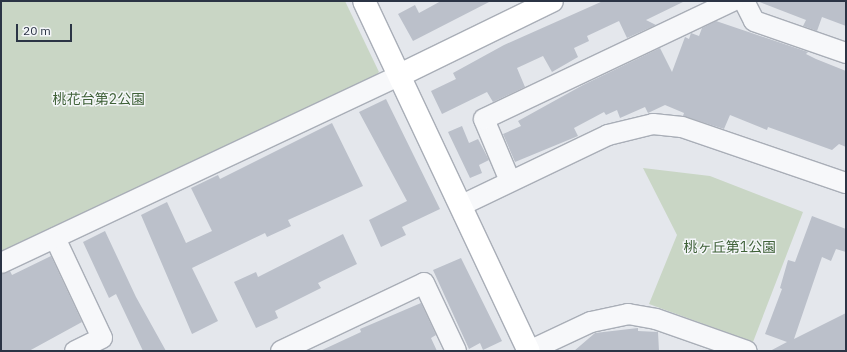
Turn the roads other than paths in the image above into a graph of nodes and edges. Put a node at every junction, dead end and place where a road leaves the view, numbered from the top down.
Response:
1 (364, 1) edge
2 (552, 1) edge
3 (732, 1) edge
4 (744, 1) edge
5 (846, 53) edge
6 (400, 75) junction
7 (510, 181) junction
8 (846, 183) edge
9 (462, 205) junction
10 (55, 238) junction
11 (1, 263) edge
12 (74, 351) edge
13 (281, 351) edge
14 (456, 351) edge
15 (529, 351) edge
16 (747, 351) edge

1 - 6 street
2 - 6 street
3 - 7 street
4 - 5 street
6 - 9 street
6 - 10 street
7 - 8 street
7 - 9 street
9 - 15 street
10 - 11 street
10 - 12 street
13 - 14 street
15 - 16 street

